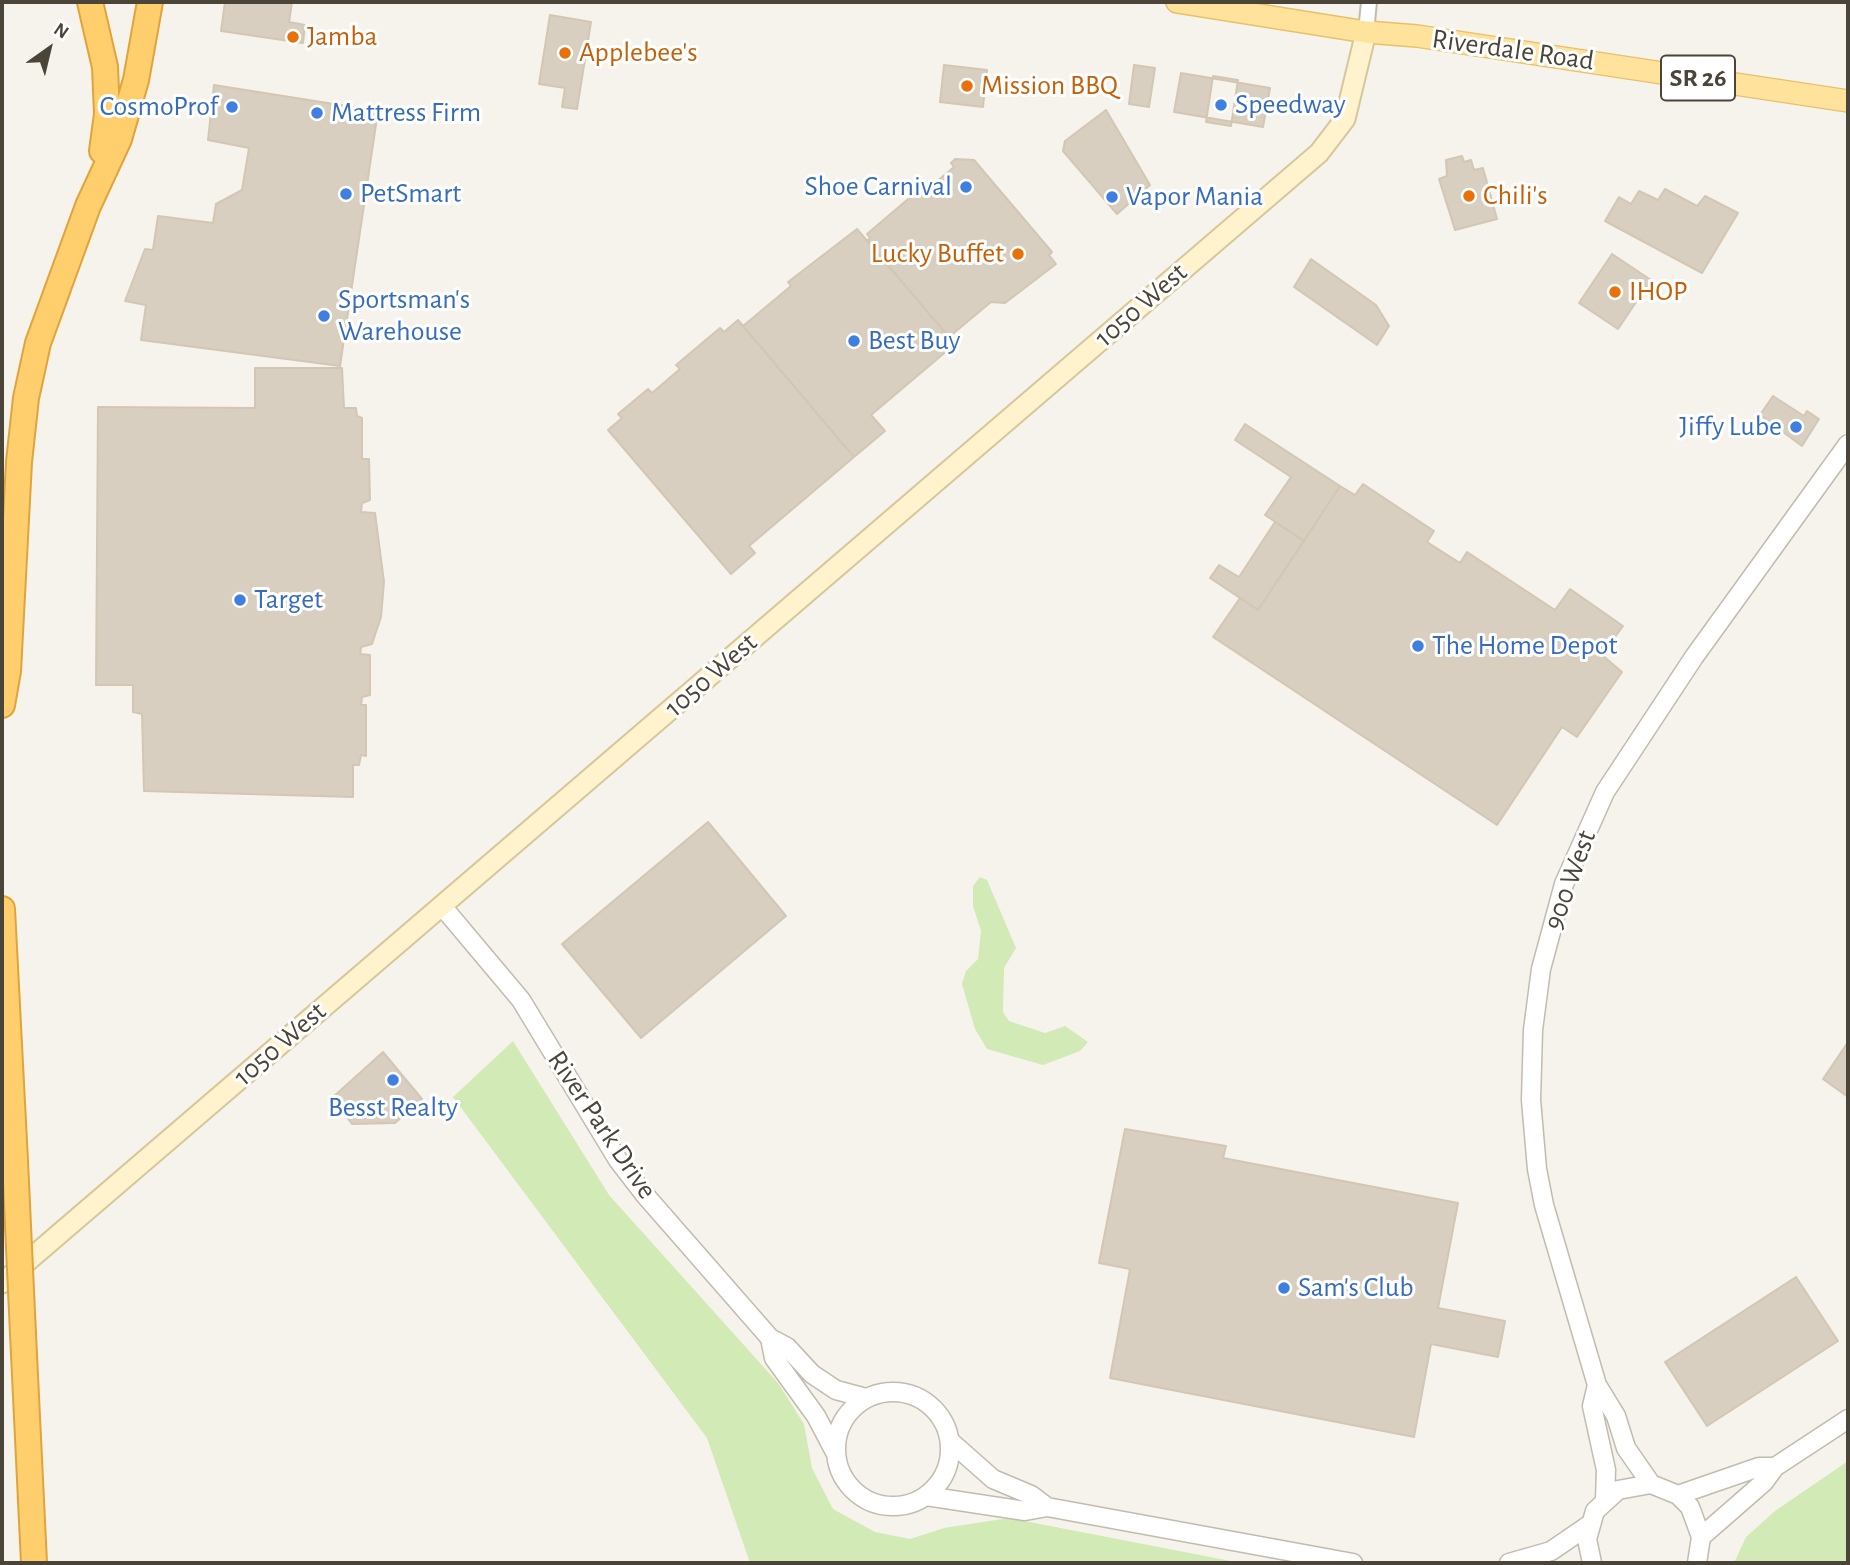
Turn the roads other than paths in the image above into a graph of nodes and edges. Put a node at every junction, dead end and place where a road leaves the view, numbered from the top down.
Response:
1 (90, 2) edge
2 (150, 2) edge
3 (1177, 2) edge
4 (1369, 2) edge
5 (1366, 32) junction
6 (1848, 101) edge
7 (88, 206) junction
8 (1848, 444) edge
9 (2, 705) edge
10 (442, 905) junction
11 (2, 909) edge
12 (2, 1283) edge
13 (770, 1338) junction
14 (1597, 1385) junction
15 (866, 1398) junction
16 (1848, 1419) edge
17 (950, 1441) junction
18 (835, 1452) junction
19 (1775, 1467) junction
20 (1651, 1484) junction
21 (1678, 1495) junction
22 (926, 1496) junction
23 (1605, 1499) junction
24 (1047, 1507) junction
25 (1589, 1525) junction
26 (1702, 1537) junction
27 (34, 1563) edge
28 (1353, 1563) edge
29 (1509, 1563) edge
30 (1592, 1563) edge
31 (1697, 1563) edge

1 - 7 highway
2 - 7 highway
3 - 5 main road, Riverdale Road / SR 26
4 - 5 street
5 - 6 main road, Riverdale Road / SR 26
5 - 10 main road, 1050 West
7 - 9 highway
8 - 14 street, 900 West
10 - 12 main road, 1050 West
10 - 13 street, River Park Drive
11 - 27 highway, bridge
13 - 15 street, River Park Drive
13 - 18 street, River Park Drive
14 - 20 street, 900 West
14 - 23 street, 900 West
15 - 17 street
15 - 18 street
16 - 19 street
17 - 22 street
17 - 24 street
18 - 22 street
19 - 21 street
19 - 26 street
20 - 21 street
20 - 23 street
21 - 26 street
22 - 24 street
23 - 25 street
24 - 28 street
25 - 29 street
25 - 30 street
26 - 31 street

